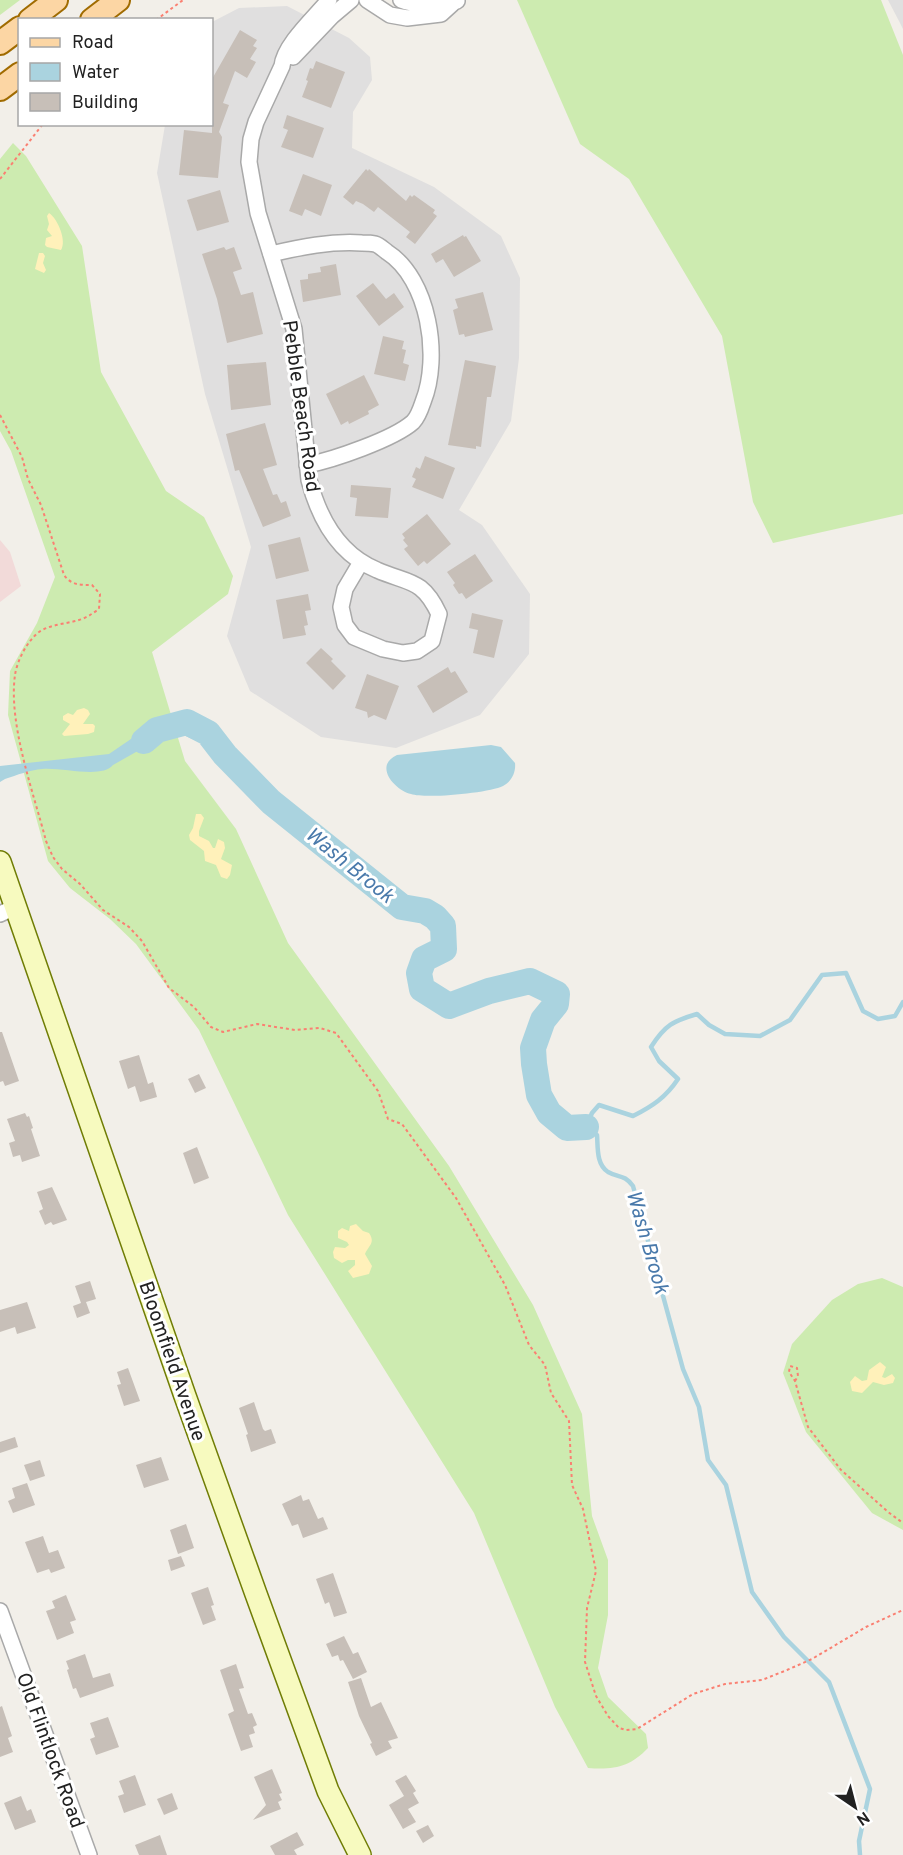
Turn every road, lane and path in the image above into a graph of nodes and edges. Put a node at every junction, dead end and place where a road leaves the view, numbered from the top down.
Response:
1 (56, 0) edge
2 (118, 0) edge
3 (183, 0) edge
4 (329, 0) edge
5 (351, 0) edge
6 (367, 0) edge
7 (401, 0) edge
8 (456, 2) edge
9 (33, 18) edge
10 (95, 18) edge
11 (159, 18) edge
12 (18, 30) edge
13 (0, 43) edge
14 (282, 66) junction
15 (18, 76) edge
16 (0, 89) edge
17 (41, 126) edge
18 (0, 179) edge
19 (271, 254) junction
20 (0, 415) edge
21 (307, 465) junction
22 (361, 562) junction
23 (0, 862) edge
24 (8, 910) edge
25 (795, 1382) junction
26 (903, 1523) edge
27 (903, 1610) edge
28 (0, 1611) edge
29 (89, 1855) edge
30 (360, 1855) edge

1 - 9 main road
2 - 10 main road
3 - 11 path
4 - 14 street, Pebble Beach Road
5 - 14 street, Pebble Beach Road
6 - 8 street
7 - 8 street
12 - 13 main road
14 - 19 street, Pebble Beach Road
15 - 16 main road
17 - 18 path
19 - 21 street, Pebble Beach Road
19 - 21 street
20 - 27 path
21 - 22 street, Pebble Beach Road
22 - 22 street, Pebble Beach Road
23 - 24 main road, Bloomfield Avenue
24 - 30 main road, Bloomfield Avenue
25 - 25 path
25 - 26 path
28 - 29 street, Old Flintlock Road

